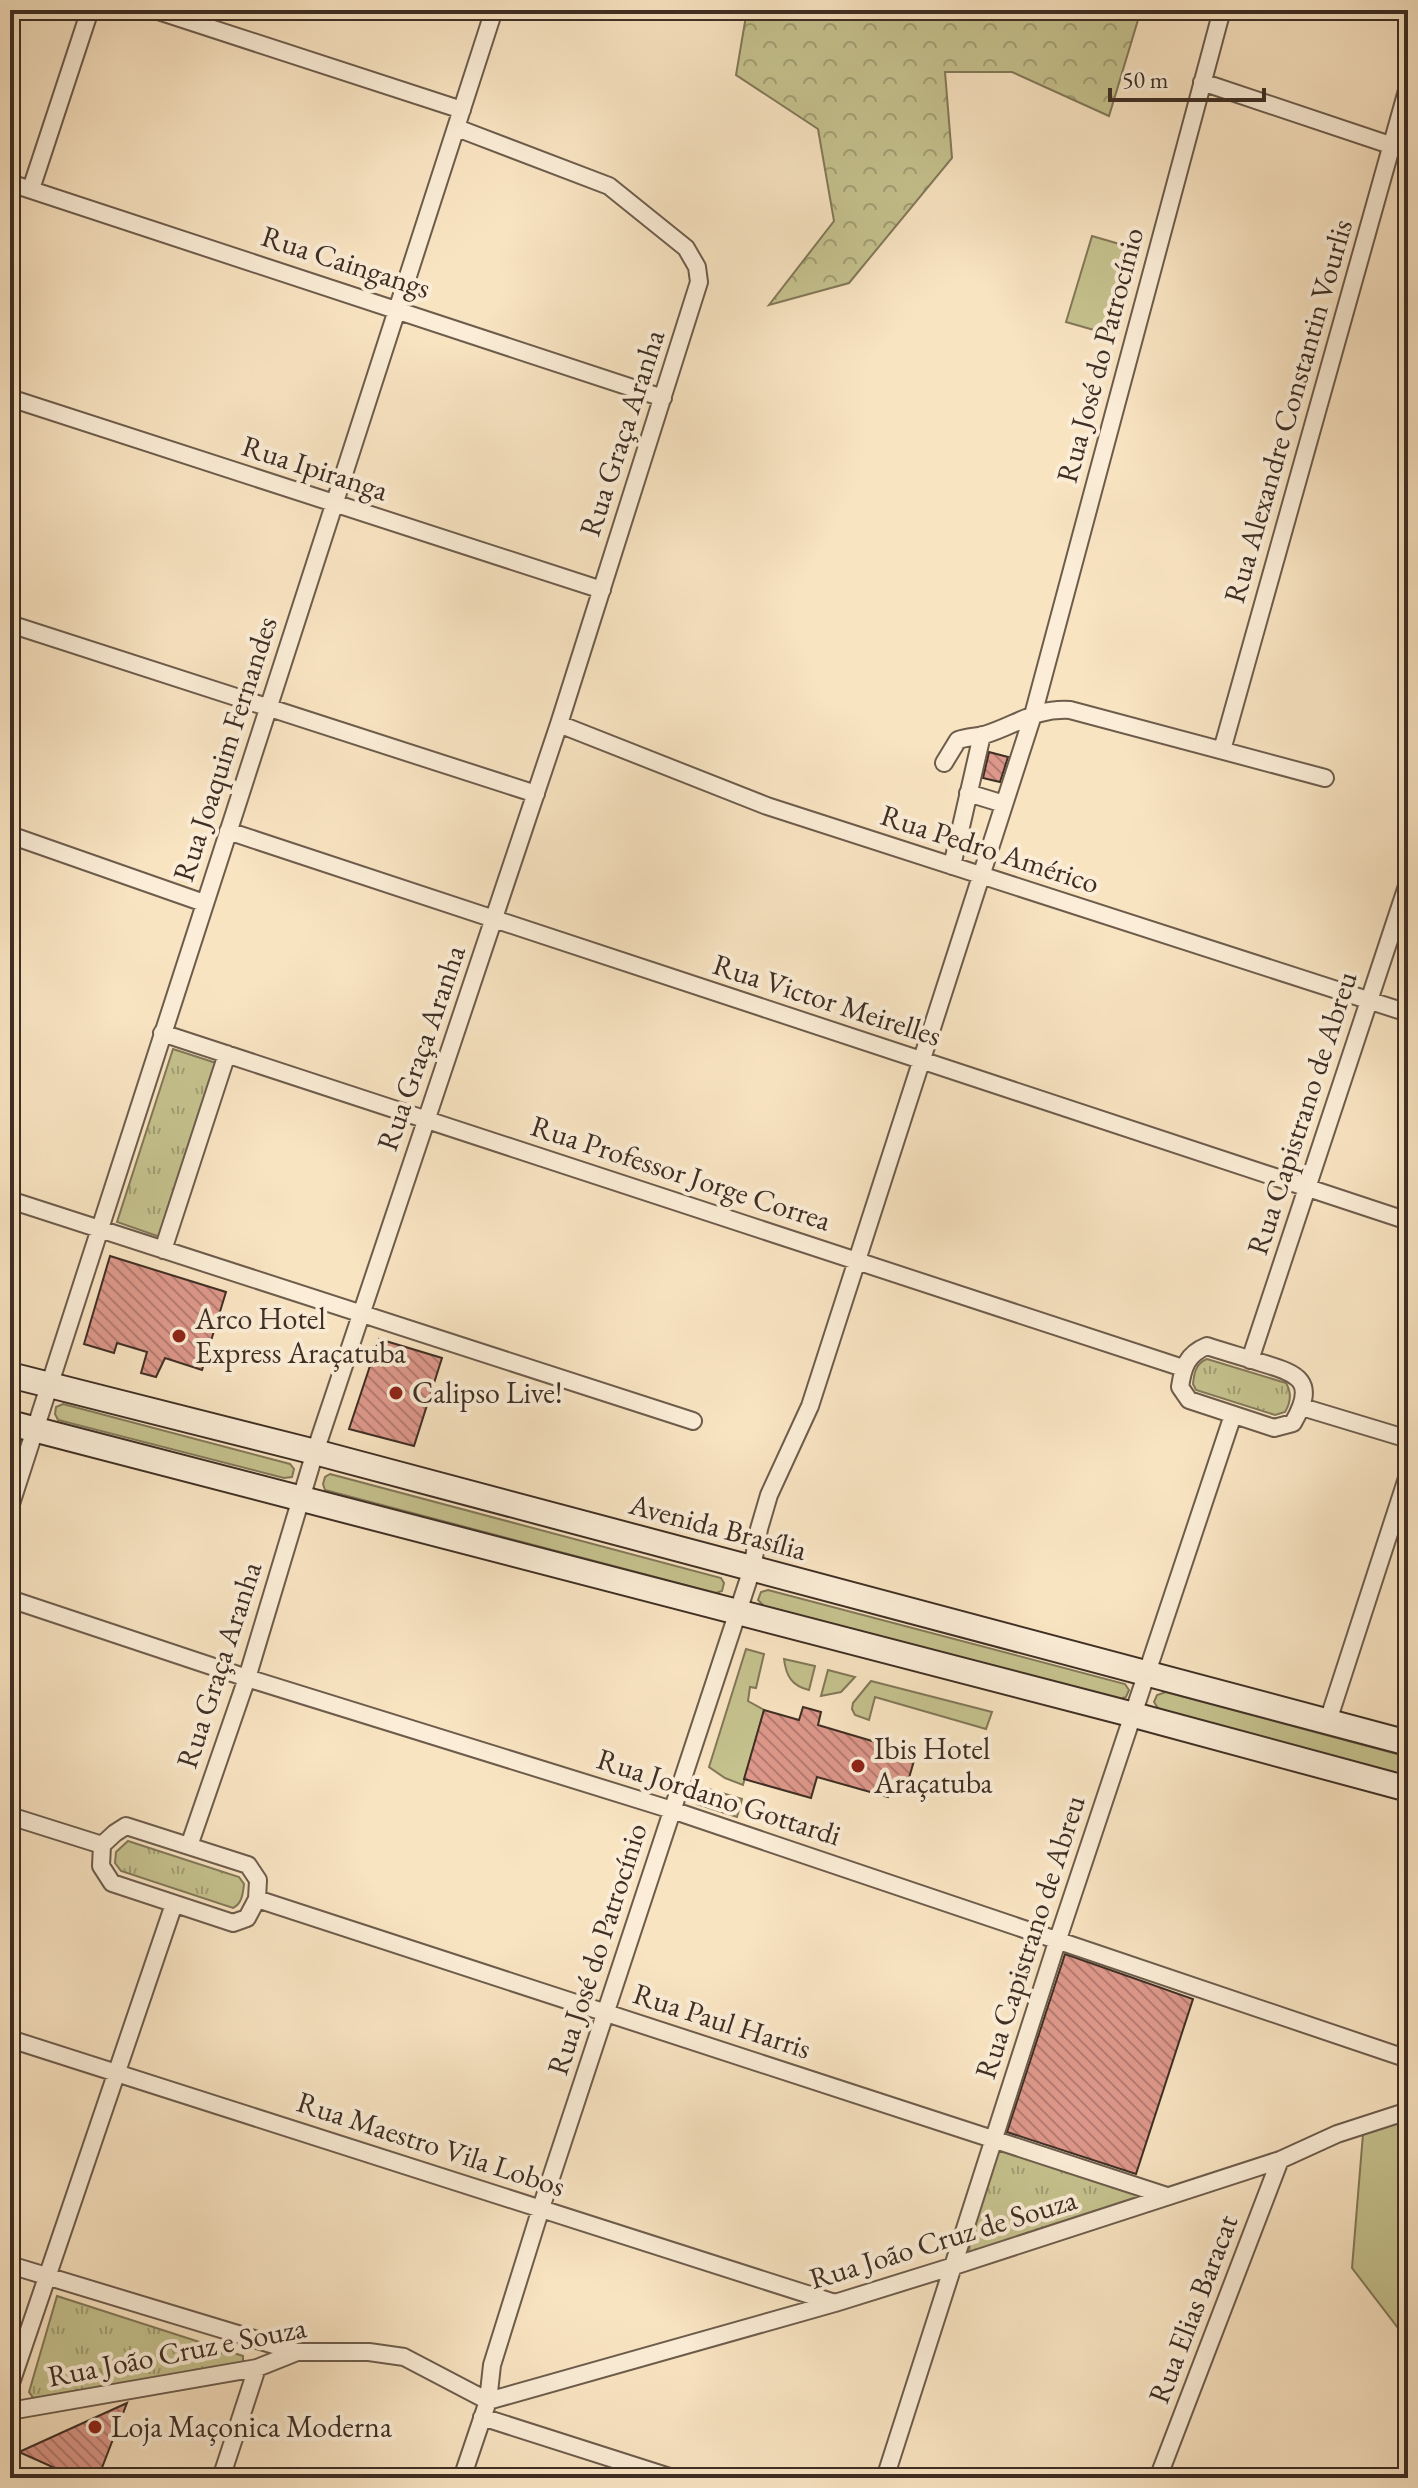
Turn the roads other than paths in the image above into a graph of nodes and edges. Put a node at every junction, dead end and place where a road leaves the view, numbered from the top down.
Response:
1 (90, 10) edge
2 (155, 10) edge
3 (494, 10) edge
4 (1222, 10) edge
5 (1202, 82) junction
6 (1408, 87) edge
7 (462, 110) junction
8 (457, 128) junction
9 (1400, 149) edge
10 (10, 183) edge
11 (31, 189) junction
12 (398, 309) junction
13 (10, 398) edge
14 (663, 398) junction
15 (334, 504) junction
16 (602, 590) junction
17 (10, 624) edge
18 (268, 708) junction
19 (1033, 715) junction
20 (559, 724) junction
21 (982, 735) junction
22 (1222, 750) junction
23 (944, 763) dead end
24 (1325, 778) dead end
25 (968, 793) junction
26 (536, 794) junction
27 (1004, 804) junction
28 (228, 831) junction
29 (10, 835) edge
30 (952, 866) junction
31 (981, 875) junction
32 (1408, 883) edge
33 (204, 903) junction
34 (494, 919) junction
35 (1369, 1001) junction
36 (1408, 1013) edge
37 (162, 1033) junction
38 (227, 1054) junction
39 (920, 1060) junction
40 (426, 1119) junction
41 (1307, 1188) junction
42 (10, 1200) edge
43 (1408, 1221) edge
44 (98, 1229) junction
45 (163, 1250) junction
46 (856, 1260) junction
47 (361, 1314) junction
48 (1250, 1360) junction
49 (1183, 1368) junction
50 (10, 1375) edge
51 (49, 1385) junction
52 (1302, 1407) junction
53 (1233, 1415) junction
54 (693, 1421) dead end
55 (10, 1423) edge
56 (35, 1430) junction
57 (1408, 1439) edge
58 (315, 1452) junction
59 (1408, 1475) edge
60 (301, 1499) junction
61 (10, 1507) edge
62 (752, 1569) junction
63 (10, 1599) edge
64 (738, 1613) junction
65 (1148, 1674) junction
66 (247, 1678) junction
67 (1134, 1715) junction
68 (1328, 1721) junction
69 (1408, 1743) edge
70 (1408, 1789) edge
71 (672, 1810) junction
72 (10, 1816) edge
73 (102, 1845) junction
74 (189, 1846) junction
75 (257, 1899) junction
76 (174, 1904) junction
77 (1058, 1939) junction
78 (605, 2012) junction
79 (10, 2039) edge
80 (1408, 2059) edge
81 (116, 2073) junction
82 (1408, 2111) edge
83 (993, 2141) junction
84 (1280, 2160) junction
85 (1169, 2196) junction
86 (541, 2208) junction
87 (10, 2265) edge
88 (954, 2266) junction
89 (47, 2277) junction
90 (835, 2303) junction
91 (297, 2352) junction
92 (257, 2368) junction
93 (10, 2386) edge
94 (485, 2409) junction
95 (10, 2411) edge
96 (221, 2478) edge
97 (462, 2478) edge
98 (673, 2478) edge
99 (885, 2478) edge
100 (1158, 2478) edge

1 - 11 street
2 - 7 street
3 - 7 street, Rua Joaquim Fernandes
4 - 5 street, Rua José do Patrocínio
5 - 9 street
5 - 19 street, Rua José do Patrocínio
6 - 9 street, Rua Alexandre Constantin Vourlis
7 - 8 street, Rua Joaquim Fernandes
8 - 12 street, Rua Joaquim Fernandes
8 - 14 street, Rua Graça Aranha
9 - 22 street, Rua Alexandre Constantin Vourlis
10 - 11 street, Rua Caingangs
11 - 12 street, Rua Caingangs
12 - 14 street, Rua Caingangs
12 - 15 street, Rua Joaquim Fernandes
13 - 15 street, Rua Ipiranga
14 - 16 street, Rua Graça Aranha
15 - 16 street, Rua Ipiranga
15 - 18 street, Rua Joaquim Fernandes
16 - 20 street, Rua Graça Aranha
17 - 18 street
18 - 26 street
18 - 28 street, Rua Joaquim Fernandes
19 - 21 street
19 - 22 street
19 - 27 street, Rua José do Patrocínio
20 - 26 street, Rua Graça Aranha
20 - 30 street, Rua Pedro Américo
21 - 23 street
21 - 25 street
22 - 24 street
25 - 27 street
25 - 30 street
26 - 34 street, Rua Graça Aranha
27 - 31 street, Rua José do Patrocínio
28 - 33 street, Rua Joaquim Fernandes
28 - 34 street, Rua Victor Meirelles
29 - 33 street
30 - 31 street, Rua Pedro Américo
31 - 35 street, Rua Pedro Américo
31 - 39 street
32 - 35 street, Rua Capistrano de Abreu
33 - 37 street, Rua Joaquim Fernandes
34 - 39 street, Rua Victor Meirelles
34 - 40 street, Rua Graça Aranha
35 - 36 street, Rua Pedro Américo
35 - 41 street, Rua Capistrano de Abreu
37 - 38 street, Rua Professor Jorge Correa
37 - 44 street, Rua Joaquim Fernandes
38 - 40 street, Rua Professor Jorge Correa
38 - 45 street
39 - 41 street, Rua Victor Meirelles
39 - 46 street, Rua José do Patrocínio
40 - 46 street, Rua Professor Jorge Correa
40 - 47 street, Rua Graça Aranha
41 - 43 street, Rua Victor Meirelles
41 - 48 street, Rua Capistrano de Abreu
42 - 44 street
44 - 45 street
44 - 51 street, Rua Joaquim Fernandes
45 - 47 street
46 - 49 street, Rua Professor Jorge Correa
46 - 62 street, Rua José do Patrocínio
47 - 54 street
47 - 58 street, Rua Graça Aranha
48 - 49 street
48 - 52 street
49 - 53 street
50 - 51 main road, Avenida Brasília
51 - 56 street, Rua Joaquim Fernandes
51 - 58 main road, Avenida Brasília
52 - 53 street
52 - 57 street
53 - 65 street, Rua Capistrano de Abreu
55 - 56 main road
56 - 60 main road
56 - 61 street, Rua Joaquim Fernandes
58 - 60 street, Rua Graça Aranha
58 - 62 main road, Avenida Brasília
59 - 68 street
60 - 64 main road
60 - 66 street, Rua Graça Aranha
62 - 64 street, Rua José do Patrocínio
62 - 65 main road, Avenida Brasília
63 - 66 street, Rua Jordano Gottardi
64 - 67 main road
64 - 71 street, Rua José do Patrocínio
65 - 67 street, Rua Capistrano de Abreu
65 - 68 main road, Avenida Brasília
66 - 71 street, Rua Jordano Gottardi
66 - 74 street, Rua Graça Aranha
67 - 70 main road
67 - 77 street, Rua Capistrano de Abreu
68 - 69 main road, Avenida Brasília
71 - 77 street, Rua Jordano Gottardi
71 - 78 street, Rua José do Patrocínio
72 - 73 street
73 - 74 street
73 - 76 street
74 - 75 street
75 - 76 street
75 - 78 street, Rua Paul Harris
76 - 81 street
77 - 80 street, Rua Jordano Gottardi
77 - 83 street, Rua Capistrano de Abreu
78 - 83 street, Rua Paul Harris
78 - 86 street, Rua José do Patrocínio
79 - 81 street, Rua Maestro Vila Lobos
81 - 86 street, Rua Maestro Vila Lobos
81 - 89 street
82 - 84 street, Rua João Cruz de Souza
83 - 85 street, Rua Paul Harris
83 - 88 street, Rua Capistrano de Abreu
84 - 85 street, Rua João Cruz de Souza
84 - 100 street, Rua Elias Baracat
85 - 88 street, Rua João Cruz de Souza
86 - 90 street, Rua Maestro Vila Lobos
86 - 94 street, Rua José do Patrocínio
87 - 89 street
88 - 90 street, Rua João Cruz de Souza
88 - 99 street, Rua Capistrano de Abreu
89 - 91 street
89 - 93 street
90 - 94 street, Rua João Cruz de Souza
91 - 92 street, Rua João Cruz e Souza
91 - 94 street, Rua João Cruz e Souza
92 - 95 street, Rua João Cruz e Souza
92 - 96 street
94 - 97 street, Rua José do Patrocínio
94 - 98 street, Rua João Cruz e Souza

